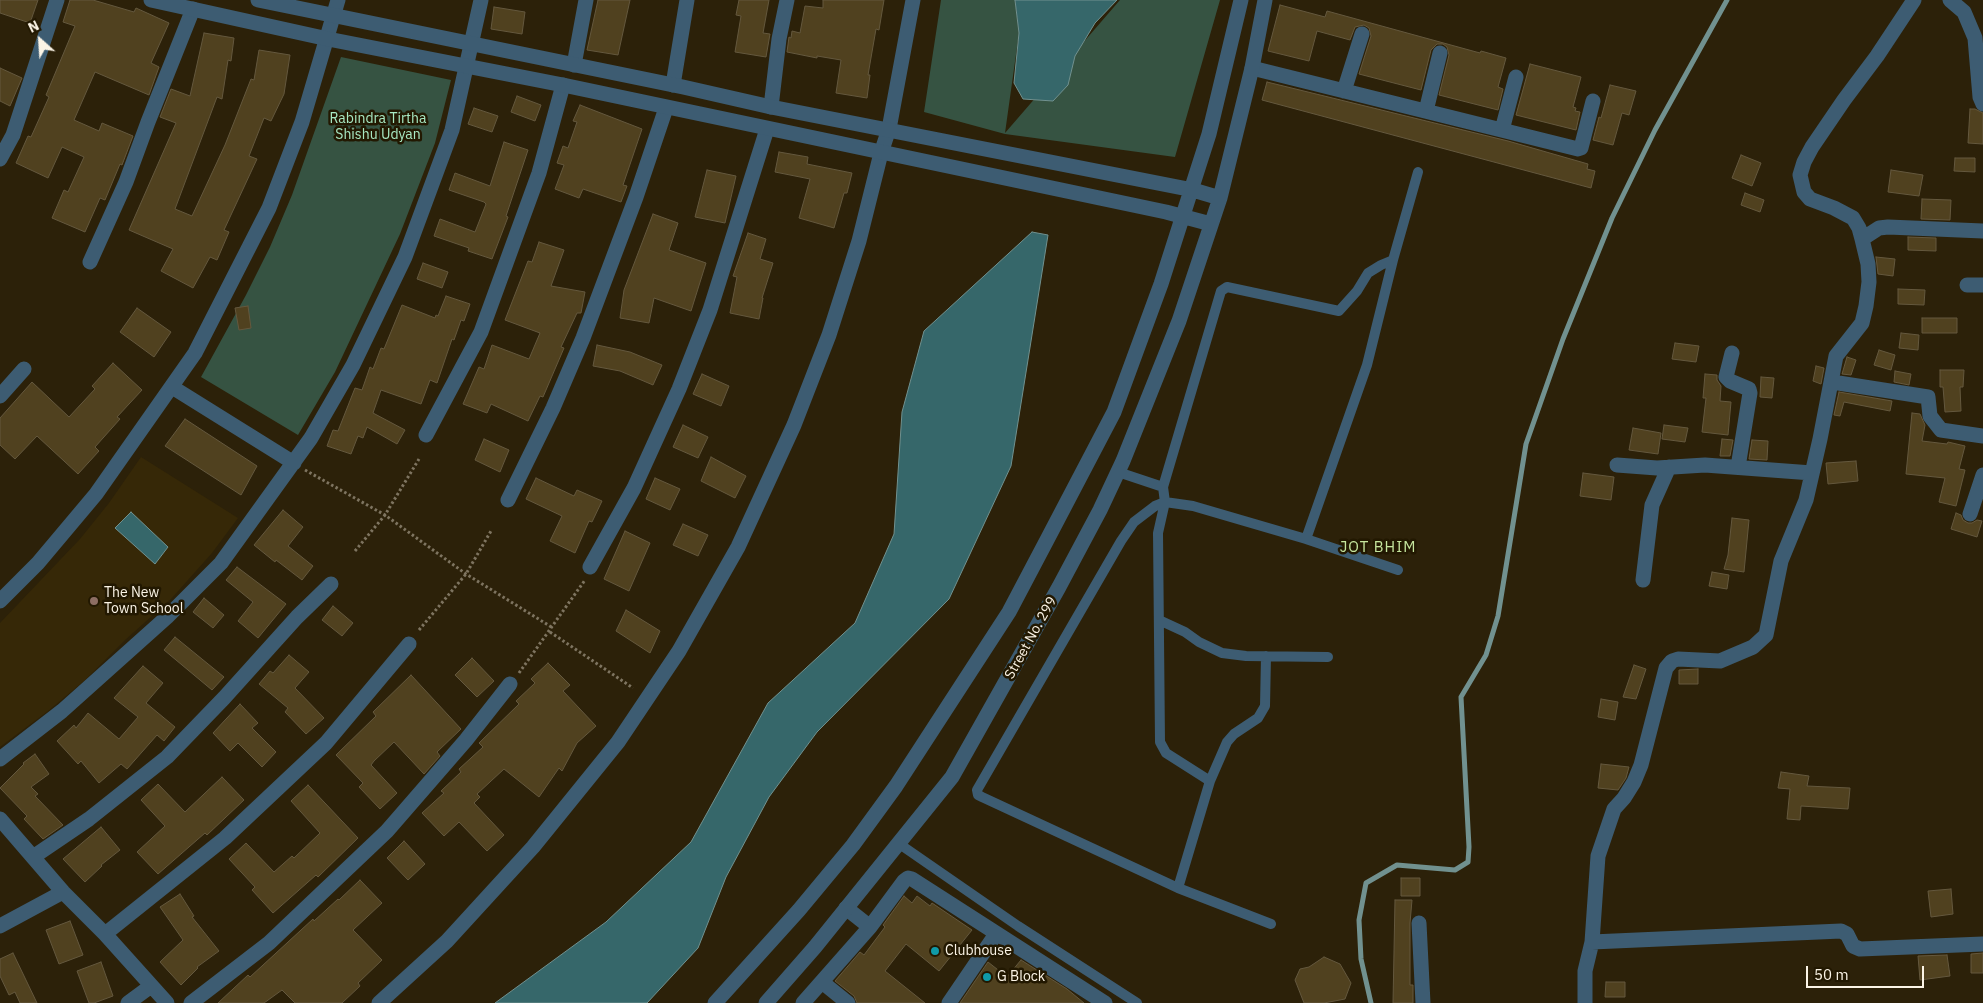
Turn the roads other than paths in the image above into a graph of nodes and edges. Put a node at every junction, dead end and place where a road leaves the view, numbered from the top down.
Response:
1 (57, 0) edge
2 (151, 0) edge
3 (258, 0) edge
4 (338, 0) edge
5 (481, 0) edge
6 (586, 0) edge
7 (687, 0) edge
8 (787, 0) edge
9 (913, 0) edge
10 (1241, 0) edge
11 (1265, 0) edge
12 (1914, 0) edge
13 (1950, 0) edge
14 (193, 9) junction
15 (335, 15) junction
16 (1362, 34) dead end
17 (328, 39) junction
18 (472, 44) junction
19 (1440, 53) dead end
20 (574, 65) junction
21 (467, 68) junction
22 (1252, 68) junction
23 (1516, 76) dead end
24 (563, 85) junction
25 (673, 85) junction
26 (1344, 91) junction
27 (1593, 101) dead end
28 (1983, 104) edge
29 (771, 107) junction
30 (666, 108) junction
31 (1426, 111) junction
32 (767, 129) junction
33 (889, 130) junction
34 (1502, 130) junction
35 (881, 153) junction
36 (0, 159) edge
37 (1418, 172) dead end
38 (1192, 190) junction
39 (1220, 198) junction
40 (1183, 216) junction
41 (1211, 224) junction
42 (1983, 231) edge
43 (1862, 239) junction
44 (1393, 260) junction
45 (90, 262) dead end
46 (1967, 285) dead end
47 (1983, 285) edge
48 (1732, 353) dead end
49 (24, 369) dead end
50 (1832, 382) junction
51 (172, 387) junction
52 (0, 396) edge
53 (426, 435) dead end
54 (1983, 436) edge
55 (294, 463) junction
56 (1617, 465) dead end
57 (1738, 467) junction
58 (1669, 468) junction
59 (1118, 472) junction
60 (1812, 473) junction
61 (1983, 475) edge
62 (1163, 487) junction
63 (508, 500) dead end
64 (1165, 502) junction
65 (1970, 514) dead end
66 (1306, 539) junction
67 (1398, 570) dead end
68 (589, 571) road end
69 (1643, 580) dead end
70 (331, 584) dead end
71 (0, 601) edge
72 (1159, 620) junction
73 (409, 644) dead end
74 (1266, 656) junction
75 (1328, 657) dead end
76 (514, 679) road end
77 (0, 759) edge
78 (1210, 781) junction
79 (0, 819) edge
80 (898, 843) junction
81 (33, 857) junction
82 (1178, 888) junction
83 (63, 892) junction
84 (846, 908) junction
85 (1419, 923) dead end
86 (1271, 924) dead end
87 (0, 926) edge
88 (870, 927) junction
89 (104, 934) junction
90 (996, 934) junction
91 (1592, 942) junction
92 (1983, 944) edge
93 (822, 982) junction
94 (151, 986) junction
95 (1100, 1002) edge
96 (128, 1003) edge
97 (166, 1003) edge
98 (191, 1003) edge
99 (379, 1003) edge
100 (715, 1003) edge
101 (766, 1003) edge
102 (803, 1003) edge
103 (848, 1003) edge
104 (949, 1003) edge
105 (1138, 1003) edge
106 (1423, 1003) edge
107 (1586, 1003) edge

1 - 36 street
2 - 14 street
3 - 15 street
4 - 15 street
5 - 18 street
6 - 20 street
7 - 25 street
8 - 29 street
9 - 33 street
10 - 38 street
11 - 22 street, Street No. 299
12 - 43 street
13 - 28 street
14 - 17 street
14 - 45 street
15 - 17 street
15 - 18 street
16 - 26 street
17 - 21 street
17 - 51 street
18 - 20 street
18 - 21 street
19 - 31 street
20 - 25 street
21 - 24 street
21 - 55 street
22 - 26 street
22 - 39 street, Street No. 299
23 - 34 street
24 - 30 street
24 - 53 street
25 - 29 street
26 - 31 street
27 - 34 street
29 - 33 street
30 - 32 street
30 - 63 street
31 - 34 street
32 - 35 street
32 - 68 street
33 - 35 street
33 - 38 street
35 - 40 street
35 - 99 street
37 - 44 lane
38 - 39 street
38 - 40 street
39 - 41 street, Street No. 299
40 - 41 street
40 - 100 street
41 - 59 street, Street No. 299
42 - 43 street
43 - 50 street
44 - 62 lane
44 - 66 lane
46 - 47 street
48 - 57 street
49 - 52 street
50 - 54 street
50 - 60 street
51 - 55 street
51 - 71 street
55 - 77 street
56 - 58 street
57 - 58 street
57 - 60 street
58 - 69 street
59 - 62 lane
59 - 80 street, Street No. 299
60 - 91 street
61 - 65 street
62 - 64 lane
64 - 66 lane
64 - 72 lane
64 - 82 lane
66 - 67 lane
70 - 81 street
72 - 74 lane
72 - 78 lane
73 - 89 street
74 - 75 lane
74 - 78 lane
76 - 98 street
78 - 82 lane
79 - 81 street
80 - 84 street, Street No. 299
80 - 105 lane
81 - 83 street
82 - 86 lane
83 - 87 street
83 - 89 street
84 - 88 street
84 - 101 street, Street No. 299
85 - 106 street
88 - 90 street
88 - 93 street
89 - 94 street
90 - 95 street
90 - 104 street
91 - 92 street
91 - 107 street
93 - 102 street
93 - 103 street
94 - 96 street
94 - 97 street

